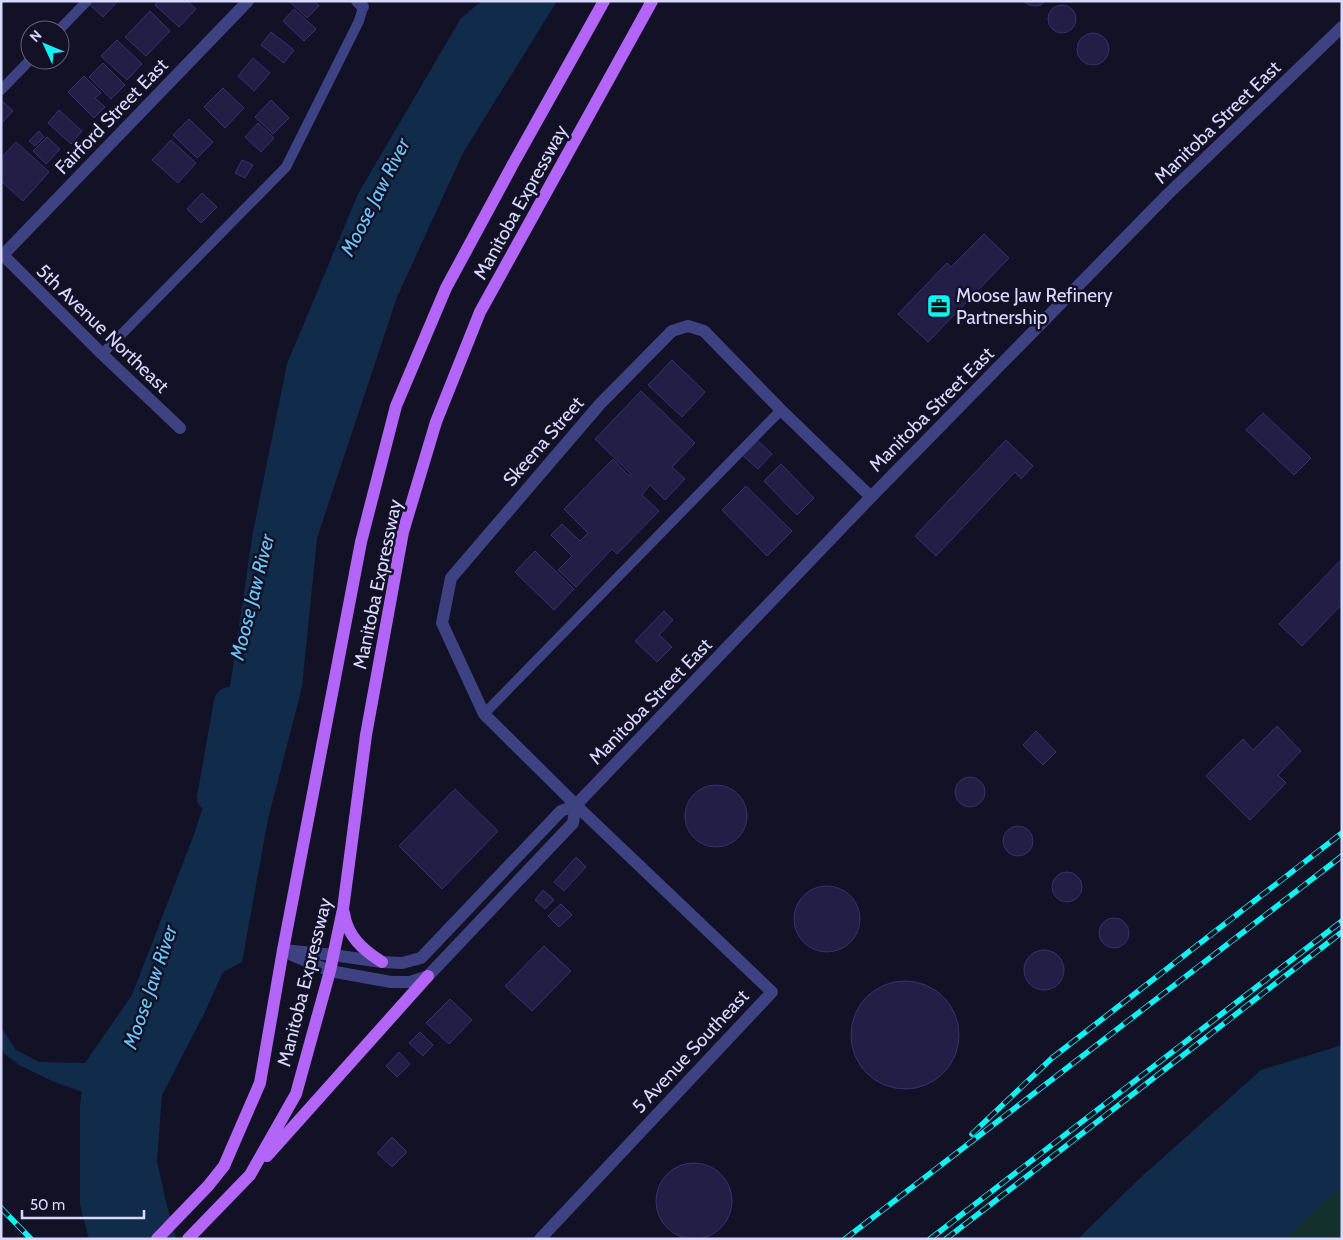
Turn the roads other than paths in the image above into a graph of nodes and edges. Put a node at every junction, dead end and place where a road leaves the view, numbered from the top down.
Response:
1 (87, 1) edge
2 (248, 1) edge
3 (604, 1) edge
4 (652, 1) edge
5 (360, 4) edge
6 (69, 20) edge
7 (1342, 27) edge
8 (20, 70) edge
9 (1, 90) edge
10 (2, 255) edge
11 (102, 354) junction
12 (781, 410) junction
13 (180, 428) dead end
14 (871, 497) junction
15 (484, 714) junction
16 (580, 808) junction
17 (343, 908) junction
18 (283, 950) junction
19 (333, 955) junction
20 (382, 962) junction
21 (330, 971) junction
22 (428, 976) junction
23 (250, 1175) junction
24 (157, 1239) edge
25 (188, 1239) edge
26 (540, 1239) edge

1 - 6 lane
2 - 10 street, Fairford Street East
3 - 18 main road, Manitoba Expressway
4 - 17 main road, Manitoba Expressway
5 - 11 lane
7 - 14 street, Manitoba Street East
8 - 9 lane
10 - 11 street, 5th Avenue Northeast
11 - 13 street, 5th Avenue Northeast
12 - 14 street, Skeena Street
12 - 15 lane
12 - 15 street, Skeena Street
14 - 16 street, Manitoba Street East
15 - 16 street
16 - 20 street, Manitoba Street East
16 - 22 street, Manitoba Street East
16 - 26 street, 5 Avenue Southeast
17 - 19 main road, Manitoba Expressway
17 - 20 main road
18 - 19 street, Manitoba Street East
18 - 21 street
18 - 24 main road, Manitoba Expressway
19 - 20 street, Manitoba Street East
19 - 21 main road, Manitoba Expressway
21 - 22 street
21 - 23 main road, Manitoba Expressway
22 - 23 main road
23 - 25 main road, Manitoba Expressway

